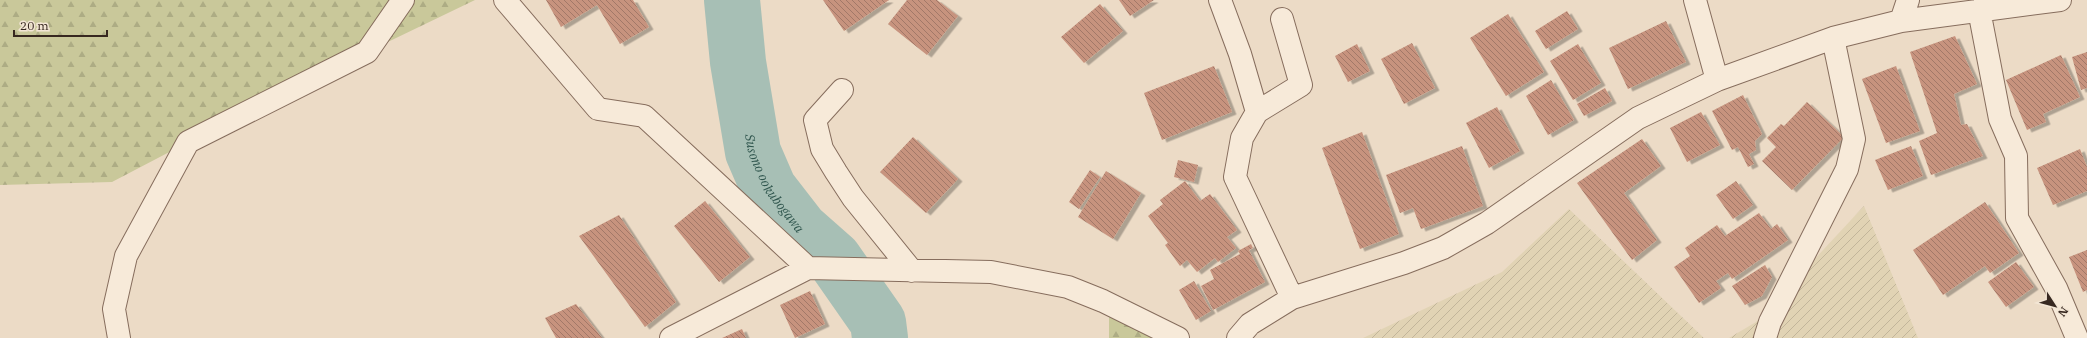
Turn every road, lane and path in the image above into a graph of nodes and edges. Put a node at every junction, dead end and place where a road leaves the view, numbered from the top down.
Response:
1 (403, 0) edge
2 (505, 0) edge
3 (1220, 0) edge
4 (1696, 0) edge
5 (1908, 0) edge
6 (2060, 0) edge
7 (1979, 10) junction
8 (1282, 19) dead end
9 (1901, 21) junction
10 (1833, 38) junction
11 (1717, 80) junction
12 (842, 90) dead end
13 (1257, 112) junction
14 (808, 268) junction
15 (901, 271) junction
16 (1292, 298) junction
17 (119, 338) edge
18 (671, 338) edge
19 (1178, 338) edge
20 (1238, 338) edge
21 (1765, 338) edge
22 (2077, 338) edge

1 - 17 street
2 - 14 street
3 - 13 street
4 - 11 street
5 - 9 street
6 - 7 street
7 - 9 street
7 - 22 street
8 - 13 street
9 - 10 street
10 - 11 street
10 - 21 street
11 - 16 street
12 - 15 street
13 - 16 street
14 - 15 street
14 - 18 street
15 - 19 street
16 - 20 street

